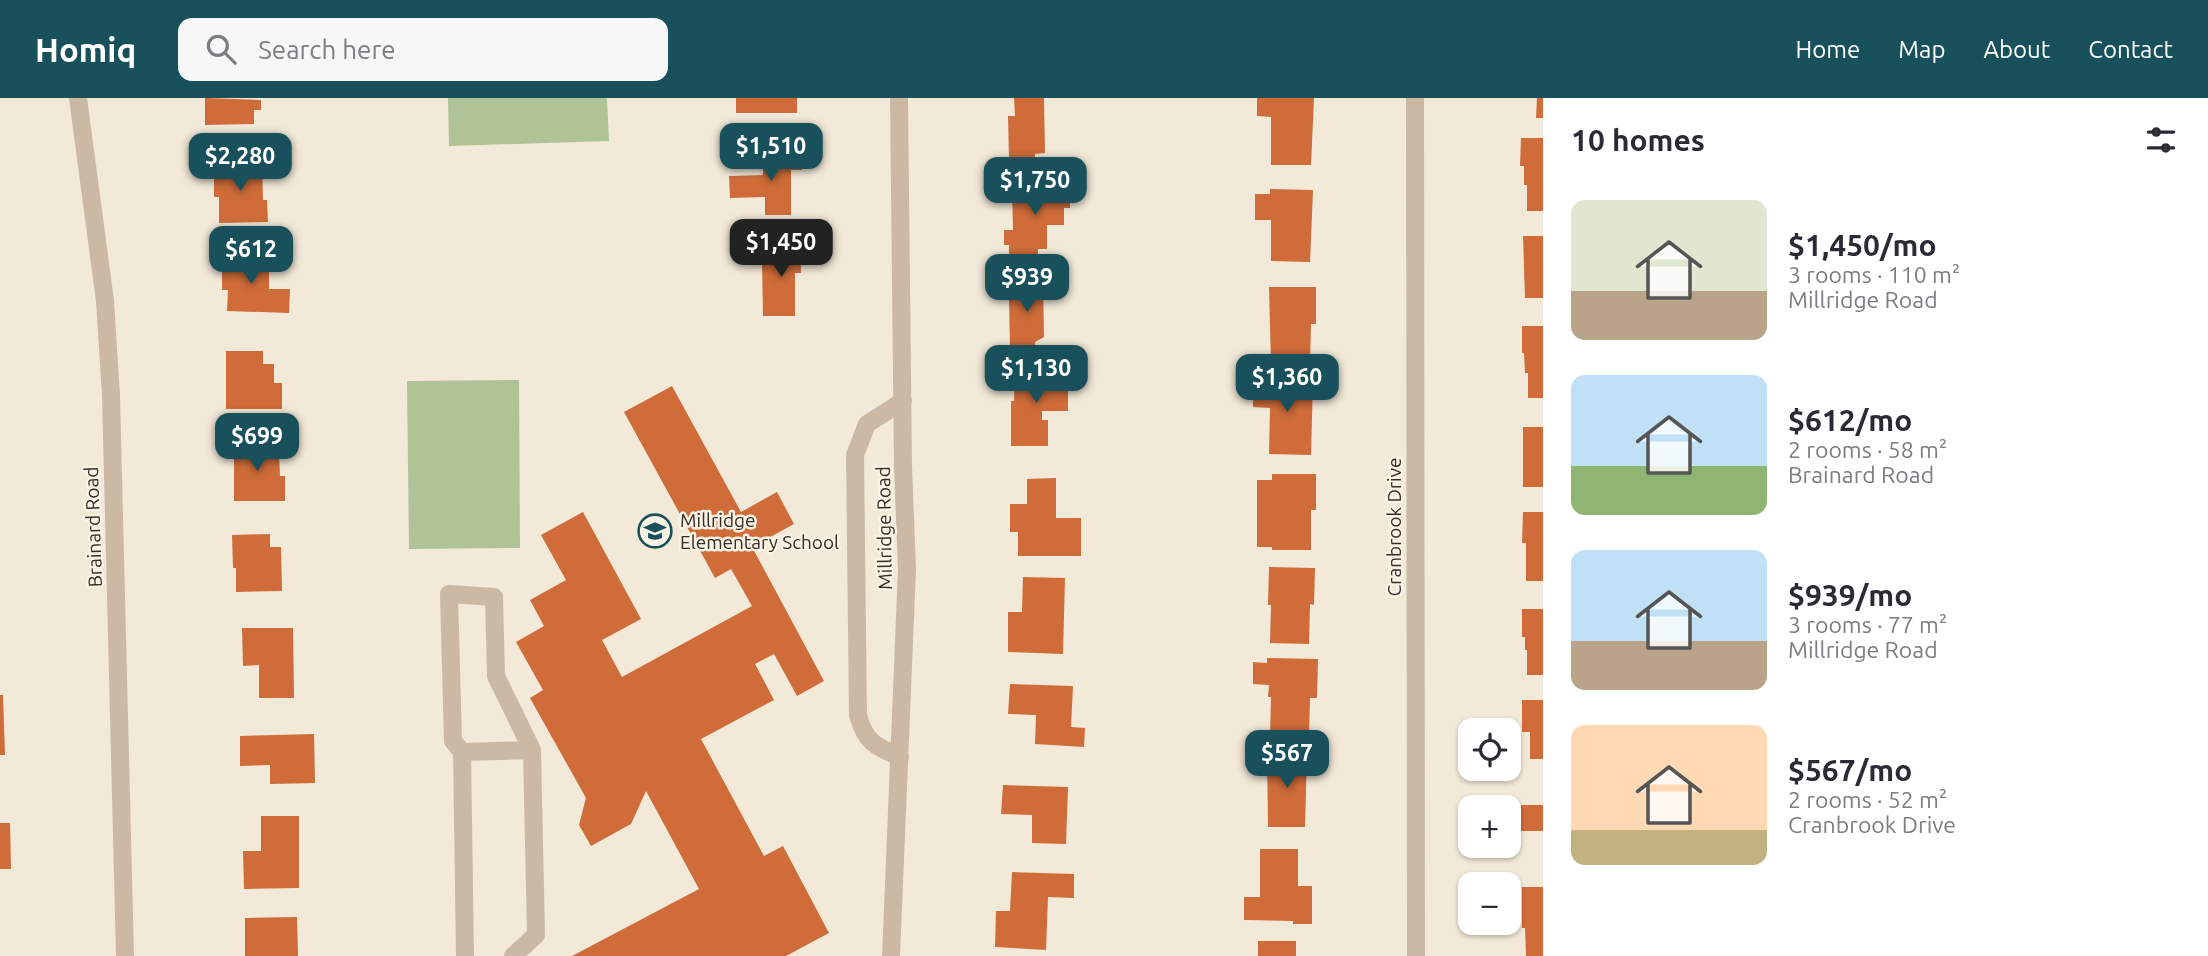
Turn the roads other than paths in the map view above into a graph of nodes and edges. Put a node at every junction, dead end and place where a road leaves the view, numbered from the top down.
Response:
1 (78, 98) edge
2 (900, 98) edge
3 (1415, 98) edge
4 (903, 401) junction
5 (532, 750) junction
6 (462, 752) junction
7 (900, 757) junction
8 (125, 956) edge
9 (465, 956) edge
10 (513, 956) edge
11 (891, 956) edge
12 (1416, 956) edge

1 - 8 street, Brainard Road
2 - 4 street, Millridge Road
3 - 12 street, Cranbrook Drive
4 - 7 street, Millridge Road
4 - 7 street
5 - 6 street
5 - 6 street
5 - 10 street
6 - 9 street
7 - 11 street, Millridge Road

